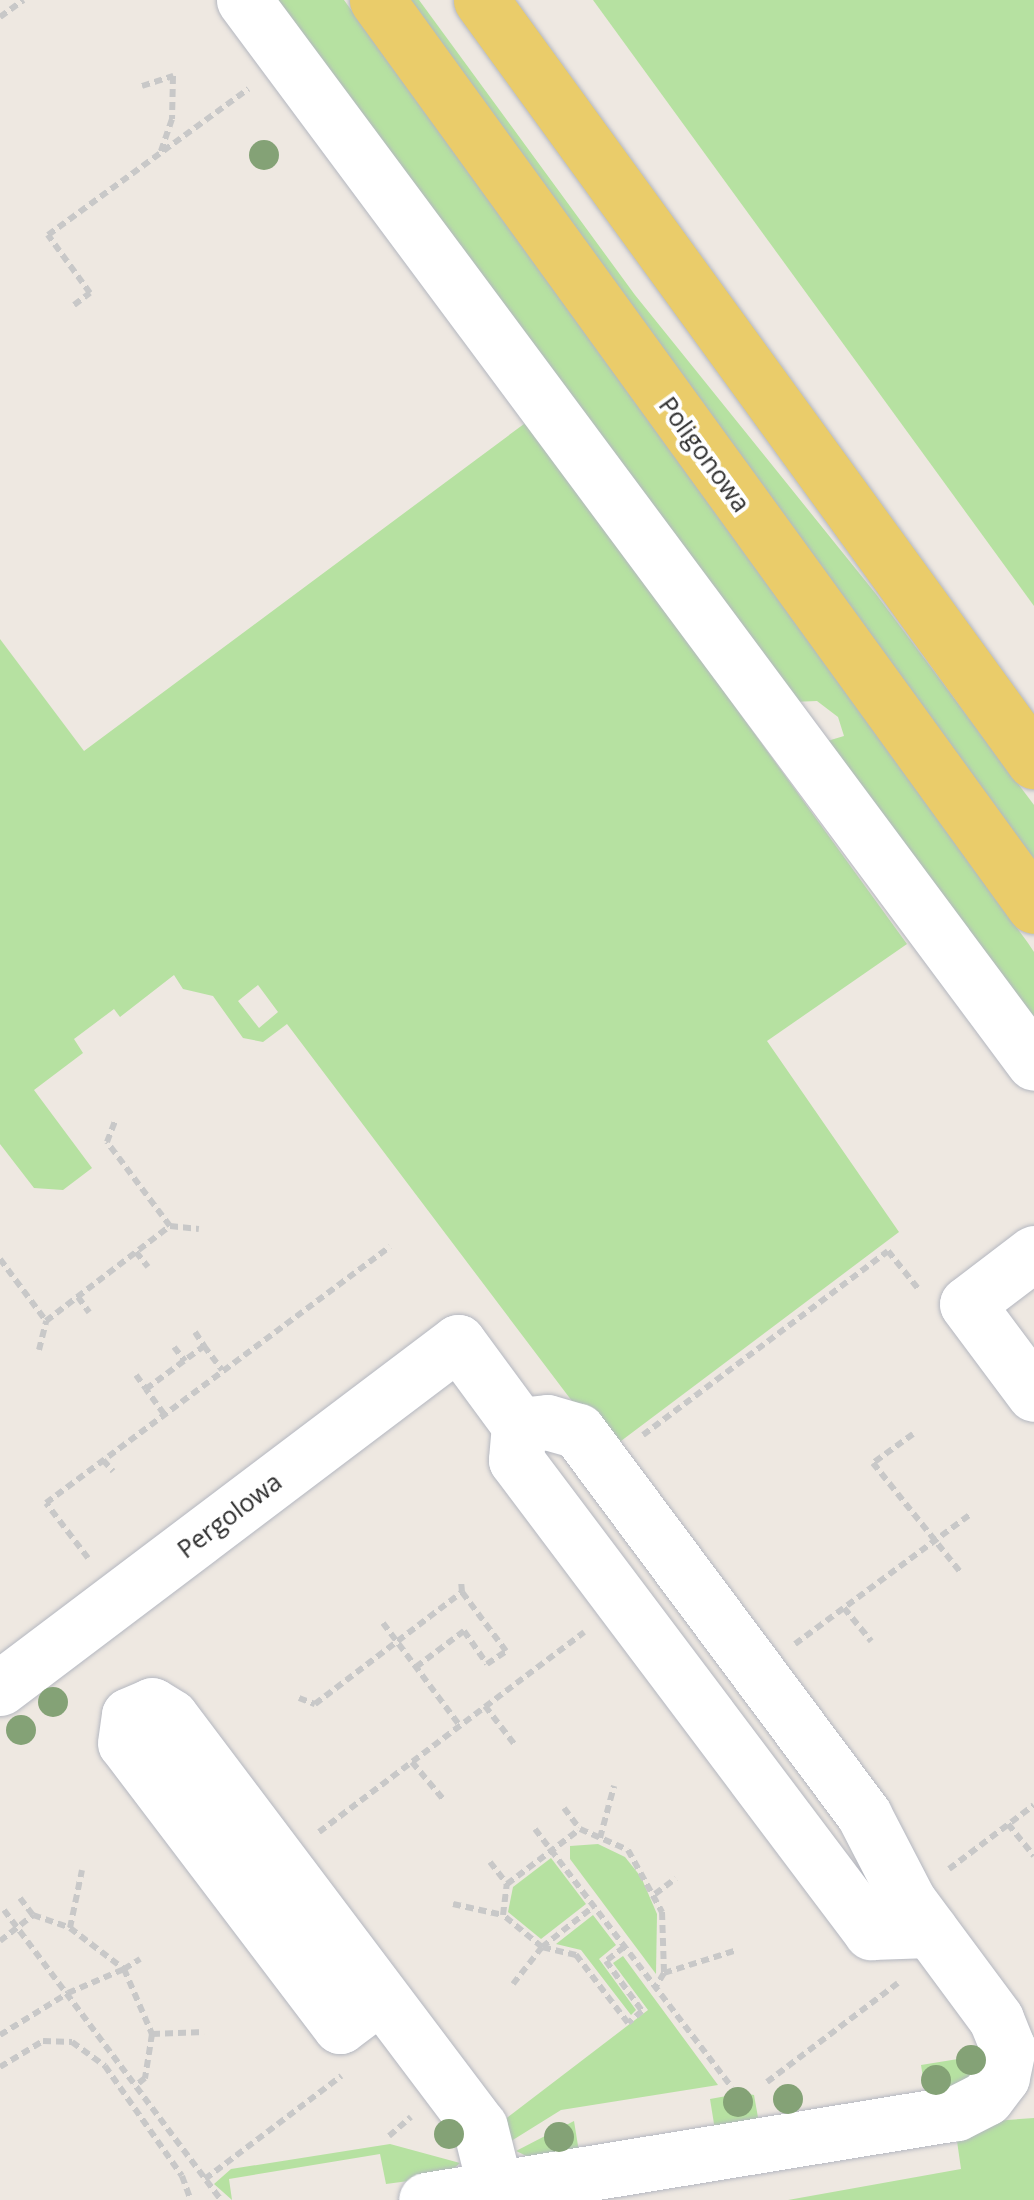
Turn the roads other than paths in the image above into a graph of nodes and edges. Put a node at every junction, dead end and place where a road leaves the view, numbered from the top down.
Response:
1 (244, 0) edge
2 (377, 0) edge
3 (481, 0) edge
4 (1034, 761) edge
5 (1034, 906) edge
6 (1034, 1063) edge
7 (1034, 1253) edge
8 (1034, 1394) edge
9 (519, 1425) junction
10 (0, 1688) edge
11 (928, 1926) junction
12 (360, 2011) junction
13 (1018, 2081) edge
14 (495, 2187) junction
15 (426, 2200) edge

1 - 6 street
2 - 5 main road, Poligonowa
3 - 4 main road
7 - 8 street
9 - 10 street, Pergolowa
9 - 11 street
9 - 11 street
11 - 13 street
12 - 12 street
12 - 14 street
13 - 14 street
14 - 15 street

